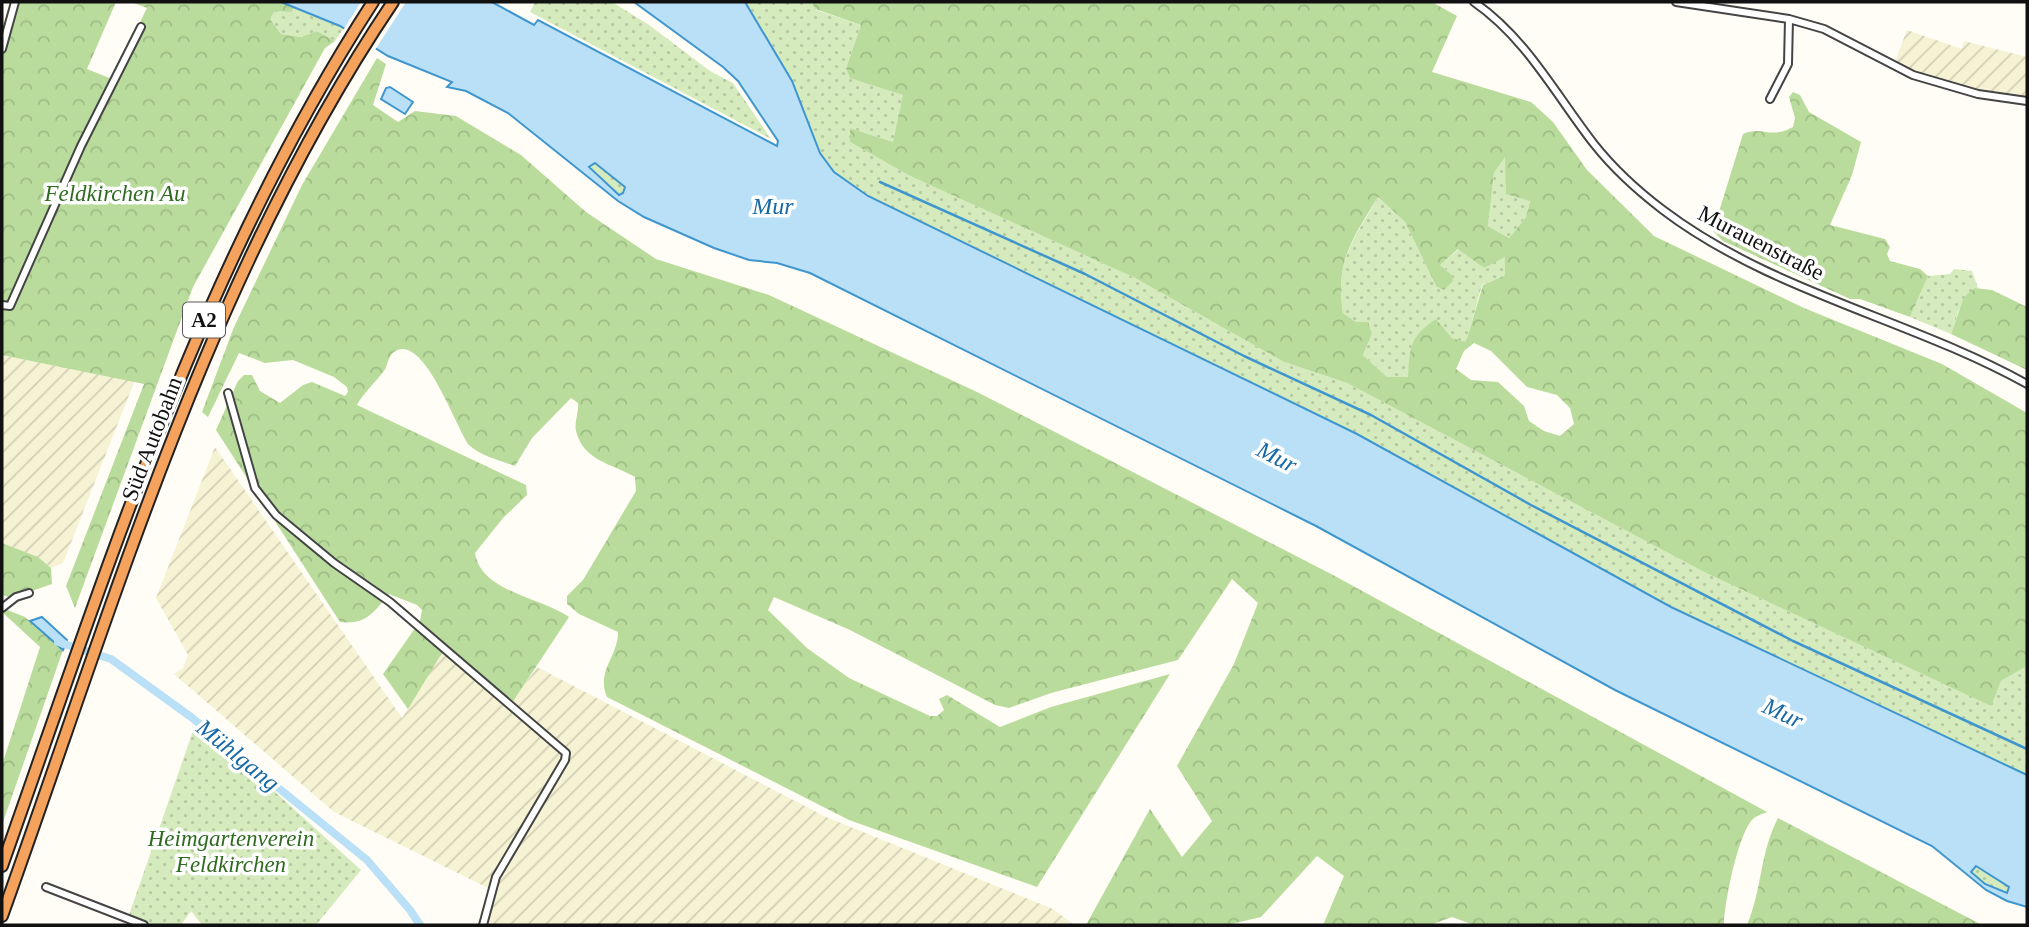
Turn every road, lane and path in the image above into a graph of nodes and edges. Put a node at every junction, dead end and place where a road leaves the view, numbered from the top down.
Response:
1 (15, 2) edge
2 (373, 2) edge
3 (393, 2) edge
4 (1474, 2) edge
5 (1676, 2) edge
6 (1789, 19) junction
7 (141, 27) dead end
8 (2, 49) edge
9 (1770, 99) dead end
10 (2027, 101) edge
11 (2, 305) edge
12 (2027, 384) edge
13 (228, 393) dead end
14 (29, 593) dead end
15 (2, 608) edge
16 (2, 866) edge
17 (46, 887) dead end
18 (2, 916) edge
19 (144, 925) edge
20 (483, 925) edge

1 - 8 street
2 - 16 highway, Süd Autobahn / A2
3 - 18 highway, Süd Autobahn / A2
4 - 12 street, Murauenstraße
5 - 6 street
6 - 9 street
6 - 10 street
7 - 11 street
13 - 20 street
14 - 15 street
17 - 19 street

